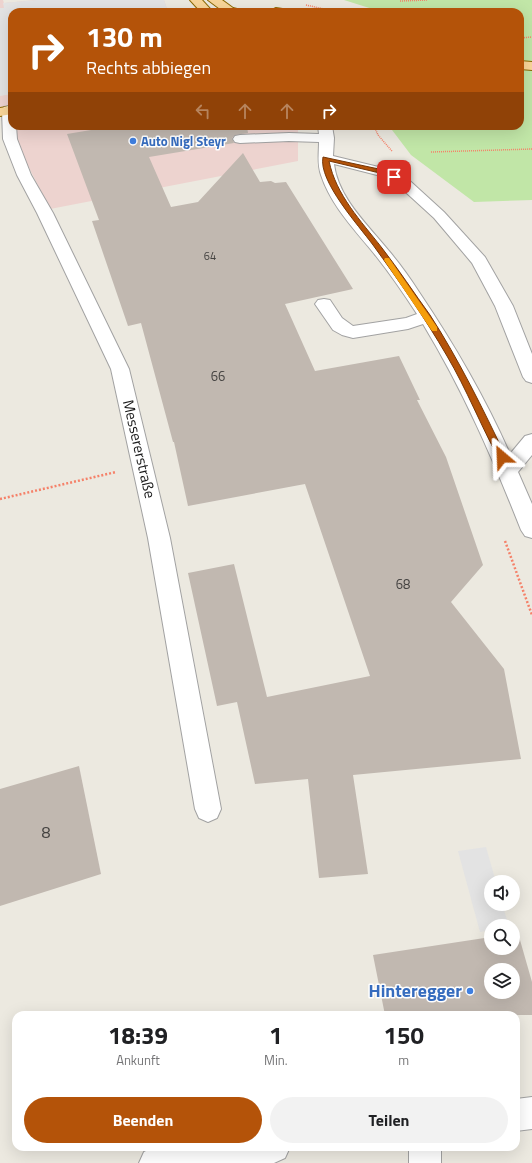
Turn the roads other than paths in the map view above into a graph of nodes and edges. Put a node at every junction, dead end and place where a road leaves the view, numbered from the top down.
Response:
1 (196, 0) edge
2 (214, 0) edge
3 (203, 8) edge
4 (226, 8) edge
5 (9, 130) edge
6 (328, 130) edge
7 (240, 139) dead end
8 (325, 158) junction
9 (324, 304) dead end
10 (427, 317) junction
11 (532, 377) edge
12 (532, 441) edge
13 (508, 471) junction
14 (532, 530) edge
15 (208, 809) dead end
16 (532, 1113) edge
17 (520, 1114) edge
18 (259, 1151) edge
19 (425, 1151) edge
20 (234, 1158) edge
21 (155, 1163) edge
22 (425, 1163) edge

1 - 3 main road
2 - 4 main road
5 - 15 street, Messererstraße
6 - 7 street
6 - 8 street
8 - 10 street
8 - 11 street
9 - 10 street
10 - 13 street
12 - 13 street
13 - 14 street
16 - 17 street
18 - 20 street
19 - 22 street
20 - 21 street

